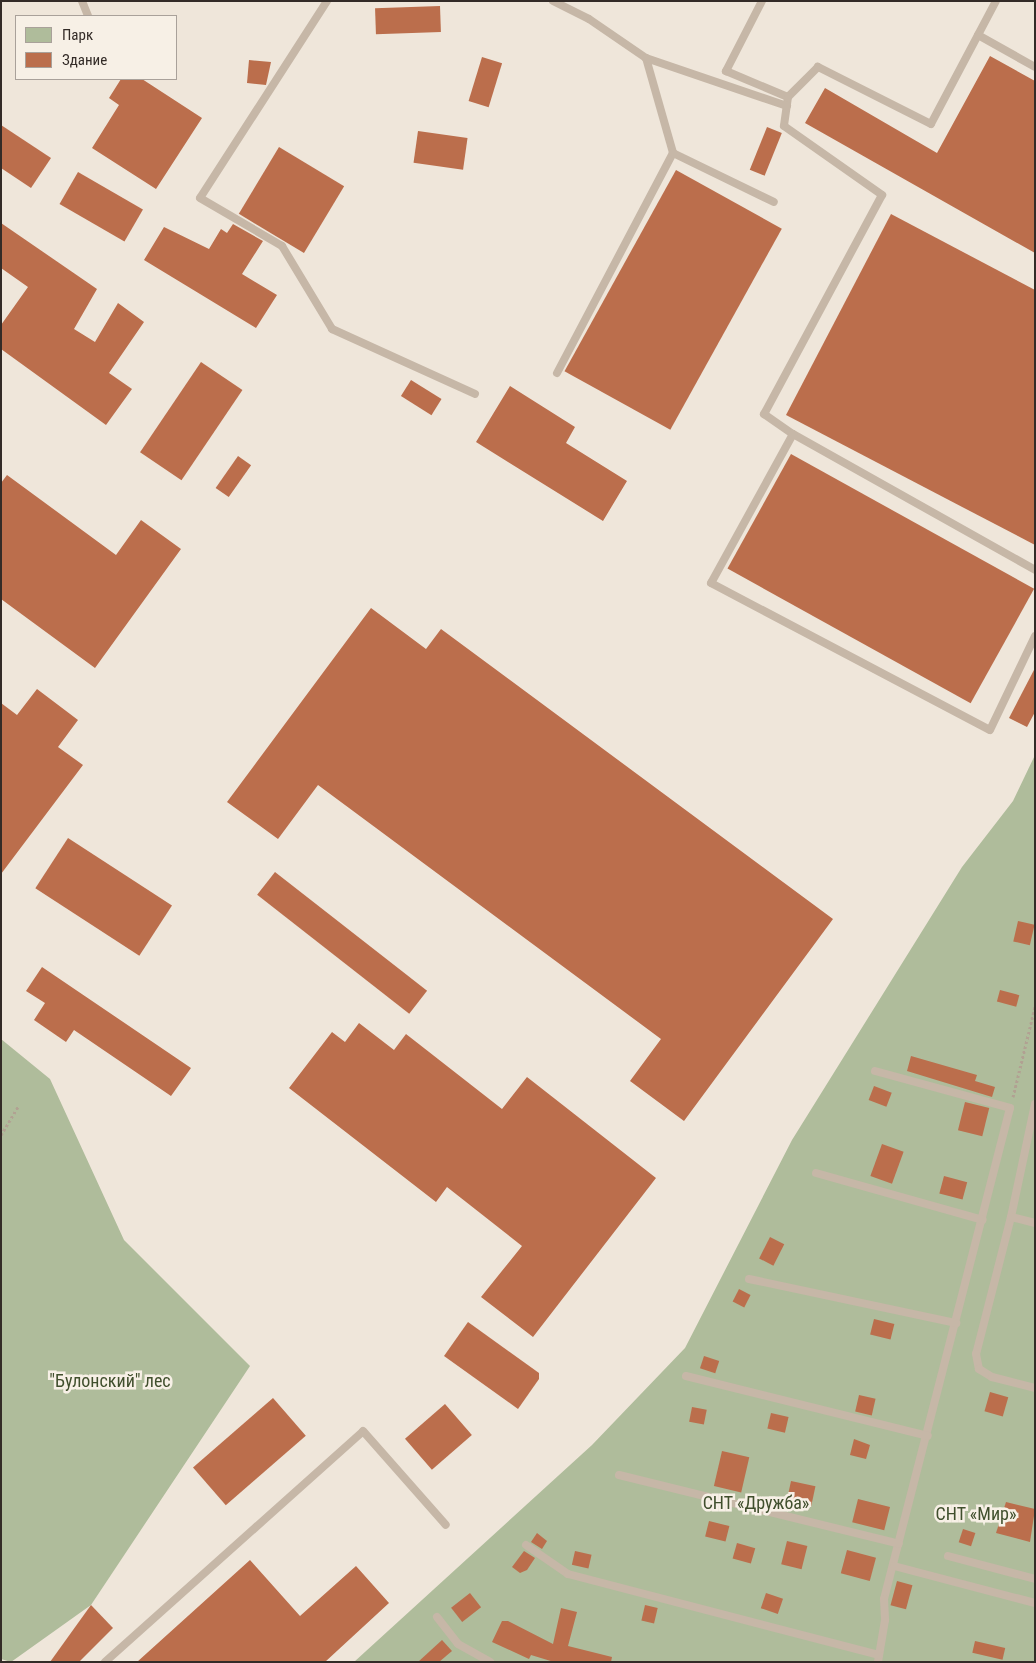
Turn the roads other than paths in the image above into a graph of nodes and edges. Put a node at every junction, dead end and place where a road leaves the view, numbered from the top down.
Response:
1 (82, 1) edge
2 (327, 1) edge
3 (553, 1) edge
4 (762, 1) edge
5 (996, 1) edge
6 (88, 15) edge
7 (978, 35) junction
8 (646, 58) junction
9 (1035, 67) edge
10 (788, 97) junction
11 (787, 106) junction
12 (673, 153) junction
13 (774, 202) dead end
14 (557, 373) dead end
15 (475, 394) dead end
16 (793, 434) junction
17 (1035, 570) edge
18 (1035, 636) edge
19 (875, 1072) dead end
20 (1035, 1104) edge
21 (816, 1173) dead end
22 (1012, 1217) junction
23 (982, 1220) junction
24 (1035, 1222) edge
25 (749, 1279) dead end
26 (956, 1323) junction
27 (686, 1376) dead end
28 (1035, 1388) edge
29 (928, 1436) junction
30 (620, 1475) dead end
31 (446, 1525) dead end
32 (899, 1544) junction
33 (526, 1545) dead end
34 (948, 1556) dead end
35 (894, 1566) junction
36 (1035, 1579) edge
37 (1035, 1603) edge
38 (437, 1617) dead end
39 (879, 1659) edge
40 (105, 1662) edge
41 (490, 1662) edge

1 - 6 lane
2 - 15 lane
3 - 8 lane
4 - 10 lane
5 - 7 lane
7 - 9 lane
7 - 10 lane
8 - 11 lane
8 - 12 lane
10 - 11 lane
11 - 16 lane
12 - 13 lane
12 - 14 lane
16 - 17 lane
16 - 18 lane
19 - 23 lane
20 - 22 lane
21 - 23 lane
22 - 24 lane
22 - 28 lane
23 - 26 lane
25 - 26 lane
26 - 29 lane
27 - 29 lane
29 - 32 lane
30 - 32 lane
31 - 40 lane
32 - 35 lane
33 - 39 lane
34 - 36 lane
35 - 37 lane
35 - 39 lane
38 - 41 lane

